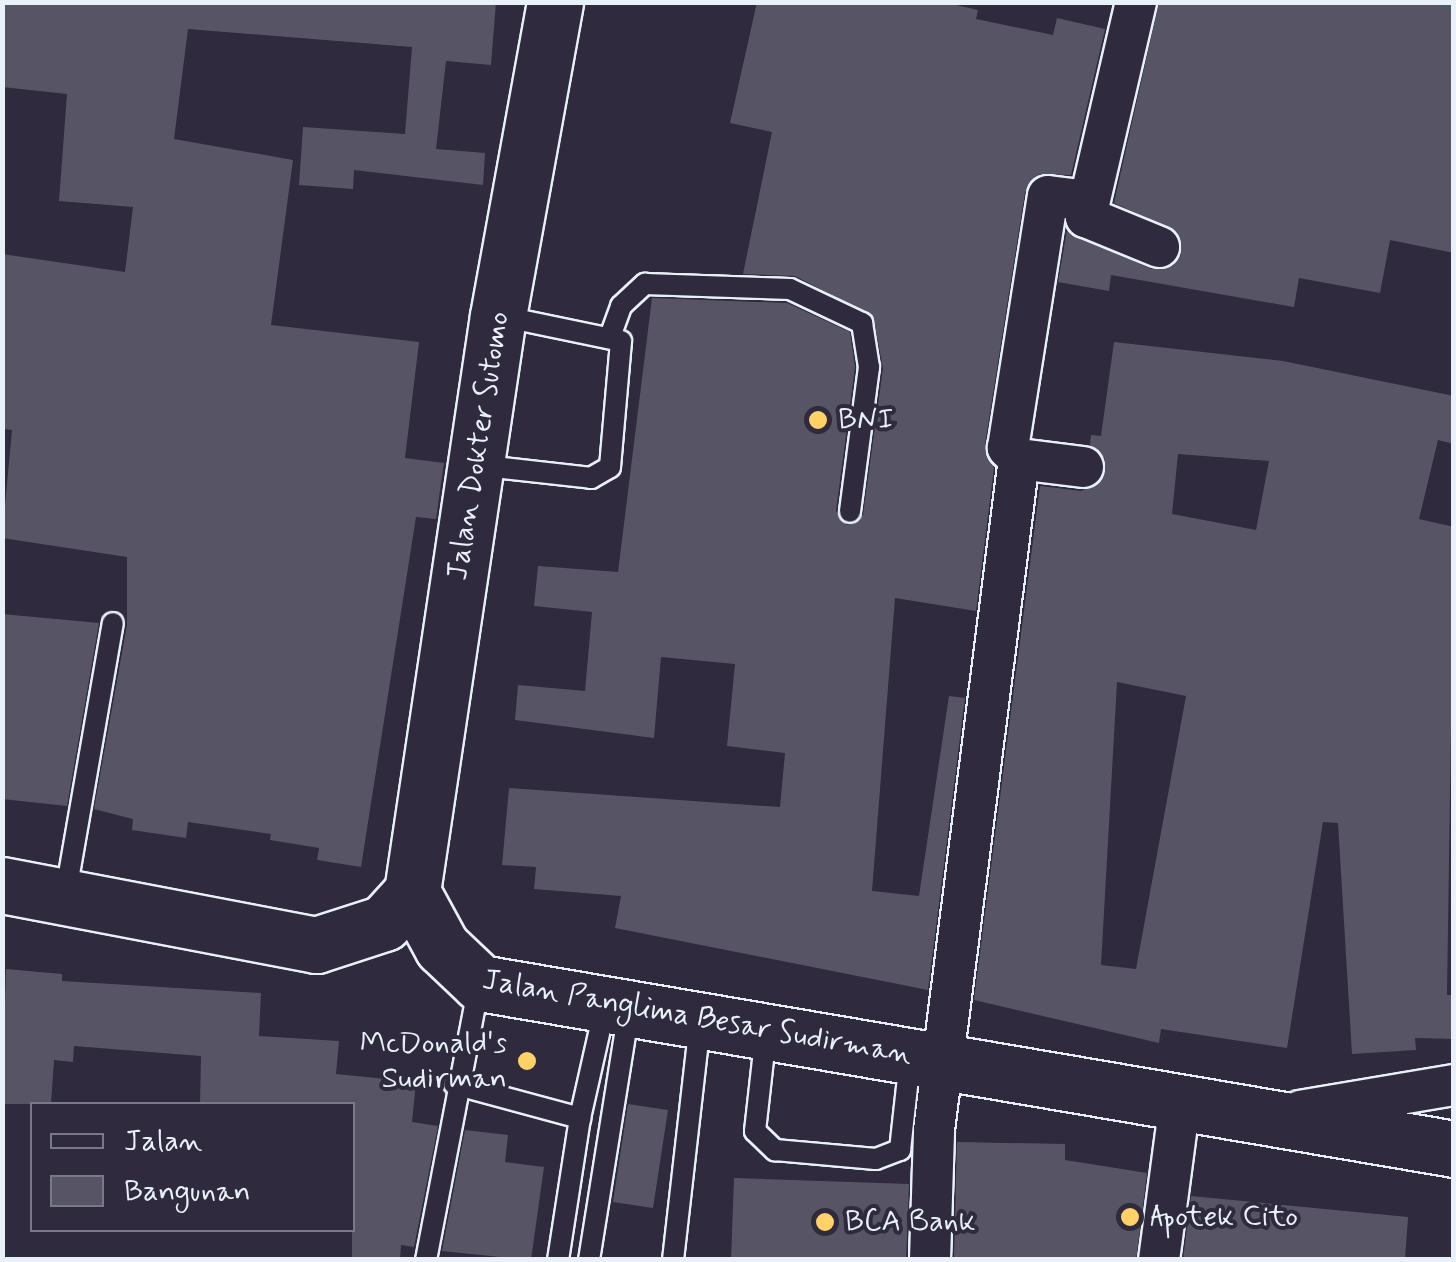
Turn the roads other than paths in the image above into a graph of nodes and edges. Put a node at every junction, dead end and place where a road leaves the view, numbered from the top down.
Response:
1 (555, 2) edge
2 (1136, 2) edge
3 (1087, 201) junction
4 (1159, 247) dead end
5 (498, 316) junction
6 (611, 334) junction
7 (1020, 459) junction
8 (475, 464) junction
9 (1083, 467) dead end
10 (850, 512) dead end
11 (113, 623) dead end
12 (2, 885) edge
13 (412, 892) junction
14 (65, 900) junction
15 (480, 983) junction
16 (618, 1007) junction
17 (700, 1020) junction
18 (766, 1031) junction
19 (927, 1058) junction
20 (454, 1084) junction
21 (1454, 1086) edge
22 (1180, 1102) junction
23 (1261, 1116) junction
24 (580, 1118) junction
25 (1454, 1149) edge
26 (426, 1260) edge
27 (558, 1260) edge
28 (589, 1260) edge
29 (673, 1260) edge
30 (930, 1260) edge
31 (1159, 1260) edge

1 - 5 main road, Jalan Dokter Sutomo
2 - 3 street
3 - 4 street
3 - 7 street
5 - 6 lane
5 - 8 main road, Jalan Dokter Sutomo
6 - 8 lane
6 - 10 lane
7 - 9 street
7 - 19 street
8 - 13 main road, Jalan Dokter Sutomo
11 - 14 lane
12 - 14 main road
13 - 14 main road
13 - 15 main road, Jalan Panglima Besar Sudirman
15 - 16 main road, Jalan Panglima Besar Sudirman
15 - 20 lane
16 - 17 main road, Jalan Panglima Besar Sudirman
16 - 24 lane
16 - 28 lane
17 - 18 main road, Jalan Panglima Besar Sudirman
17 - 29 lane
18 - 19 main road, Jalan Panglima Besar Sudirman
18 - 19 lane
19 - 22 main road, Jalan Panglima Besar Sudirman
19 - 30 street
20 - 24 lane
20 - 26 lane
21 - 23 street
22 - 23 main road, Jalan Panglima Besar Sudirman
22 - 31 street
23 - 25 main road, Jalan Panglima Besar Sudirman
24 - 27 lane

